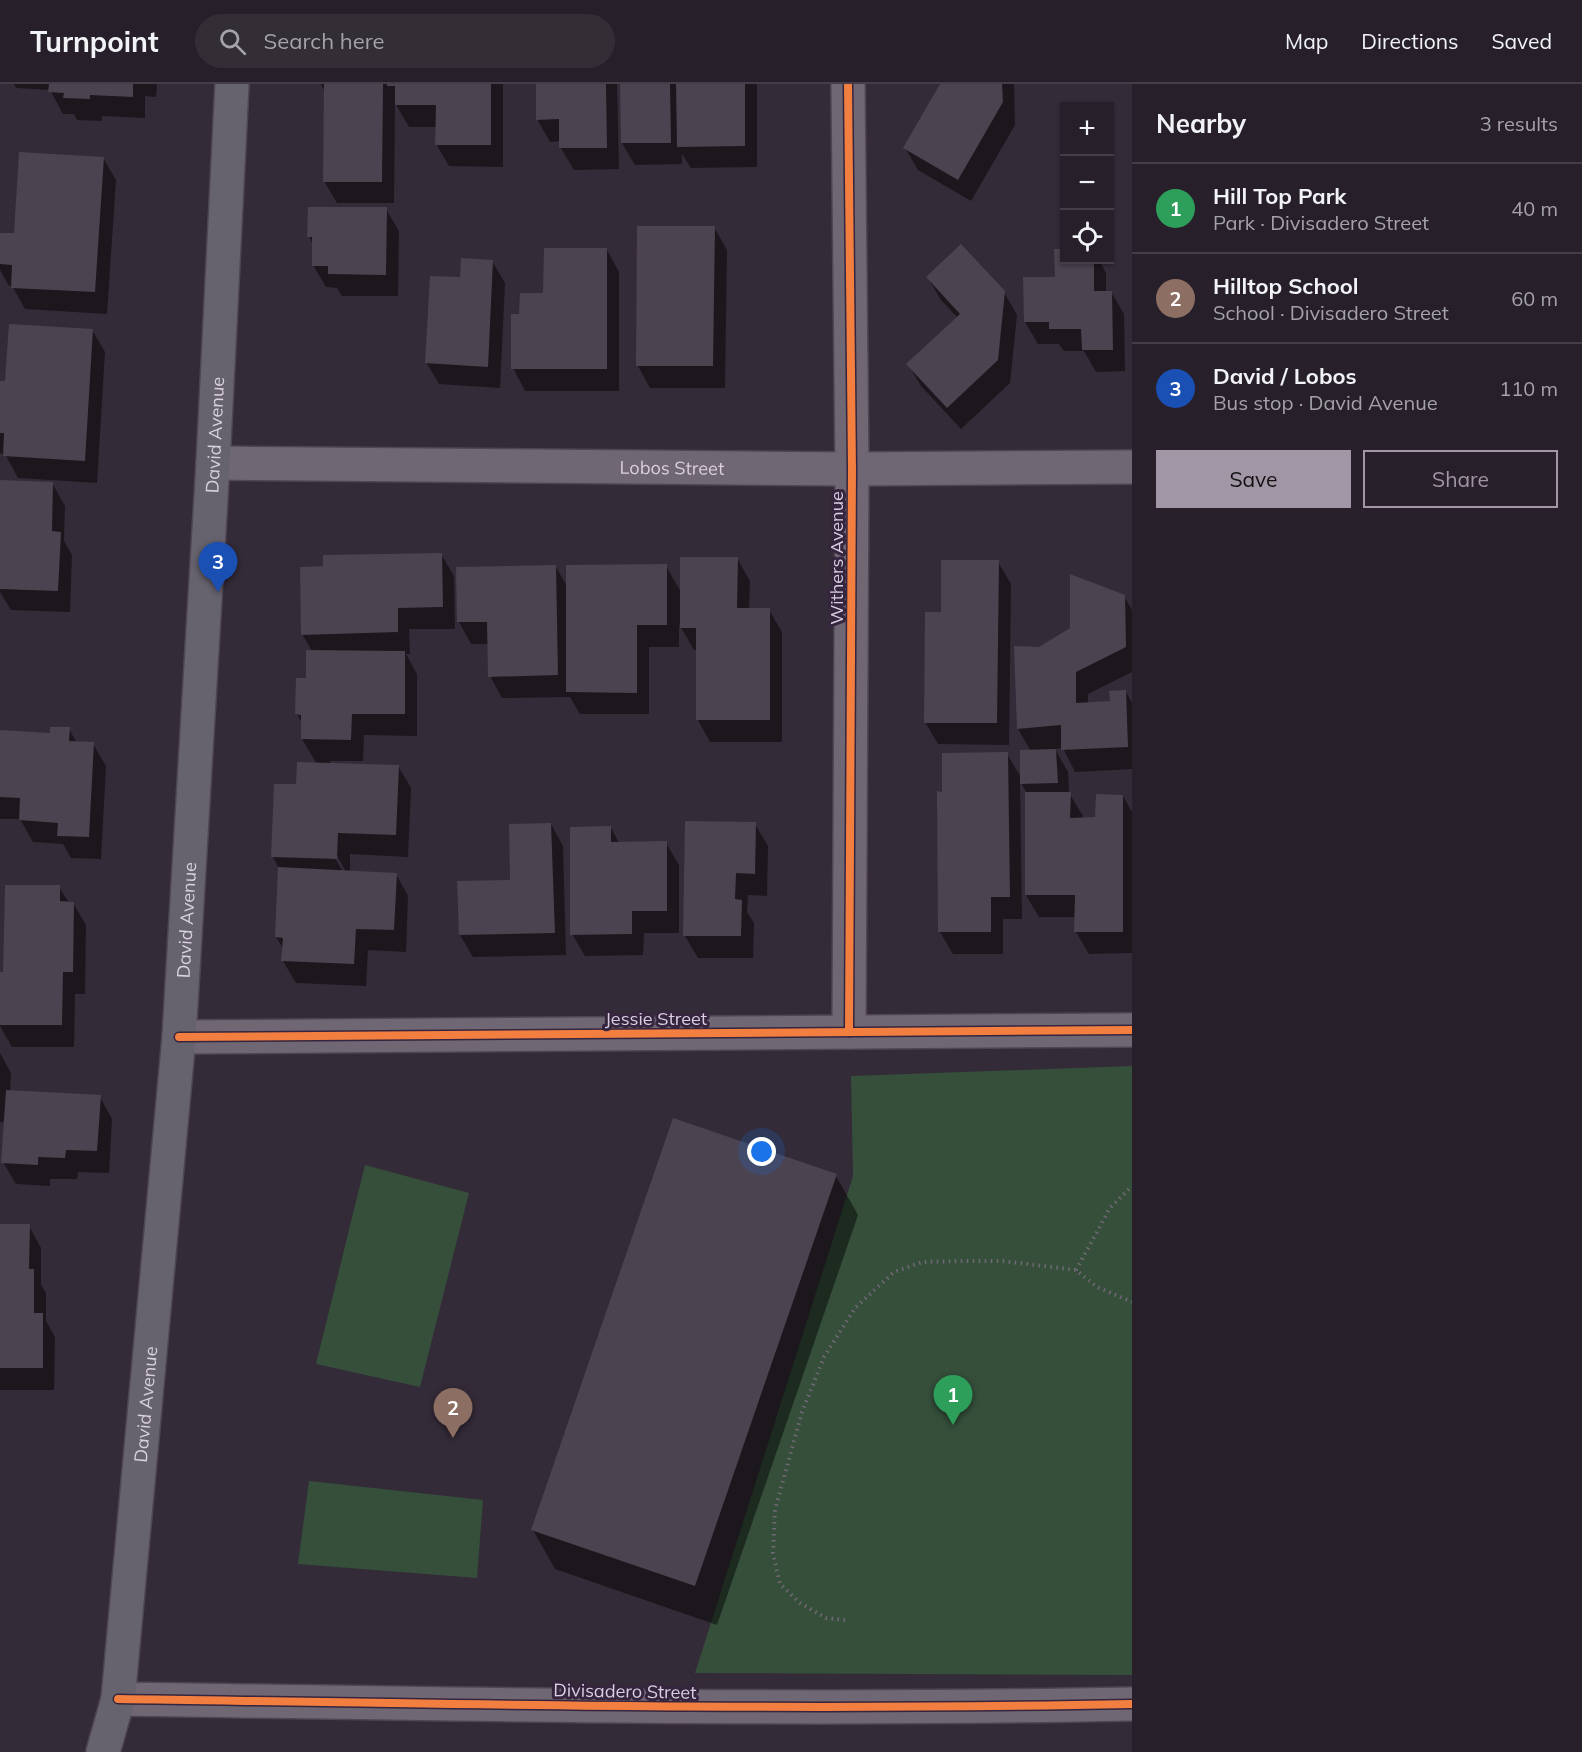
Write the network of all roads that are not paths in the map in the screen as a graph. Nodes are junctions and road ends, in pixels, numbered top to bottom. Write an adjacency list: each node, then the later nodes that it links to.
1 (232, 84): 3 (main road, David Avenue)
2 (848, 84): 5 (street, Withers Avenue)
3 (213, 463): 5 (street, Lobos Street); 8 (main road, David Avenue)
4 (1132, 467): 5 (street, Lobos Street)
5 (852, 469): 7 (street, Withers Avenue)
6 (1132, 1029): 7 (street, Jessie Street)
7 (849, 1032): 8 (street, Jessie Street)
8 (180, 1037): 9 (main road, David Avenue)
9 (118, 1699): 10 (street, Divisadero Street); 11 (main road, David Avenue)
10 (1132, 1704)
11 (103, 1752)

